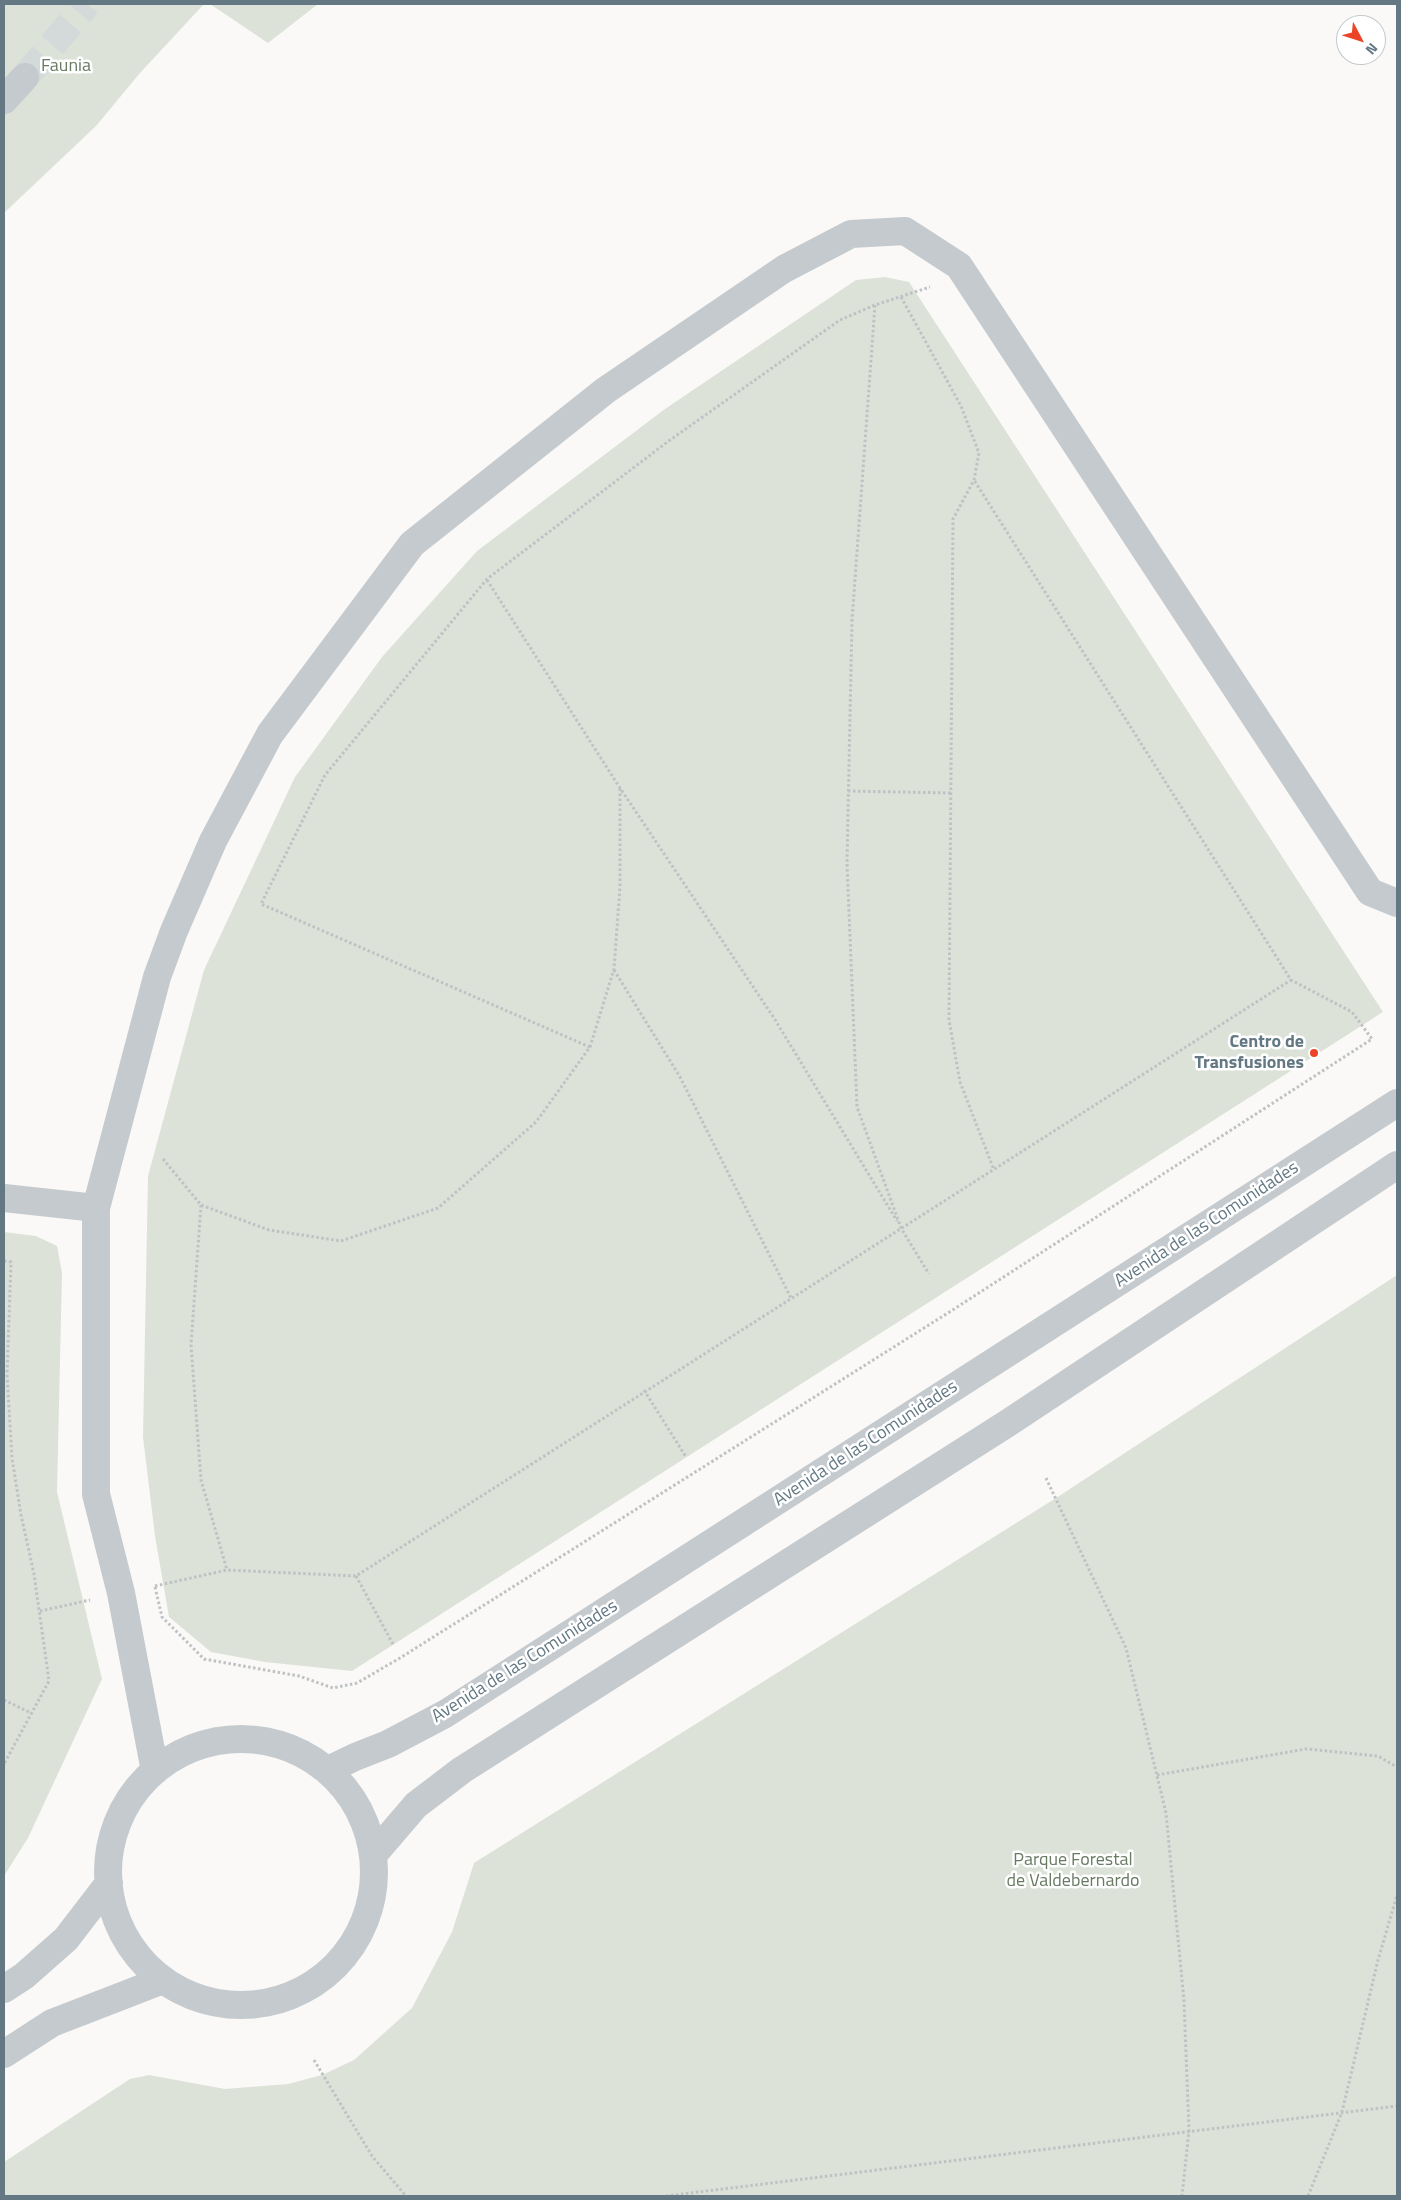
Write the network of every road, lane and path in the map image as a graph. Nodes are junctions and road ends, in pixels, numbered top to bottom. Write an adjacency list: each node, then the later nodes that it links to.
1 (25, 77): 2 (street)
2 (4, 100)
3 (930, 287): 4 (path)
4 (901, 297): 5 (path); 6 (path)
5 (875, 305): 7 (path); 9 (path)
6 (974, 480): 10 (path); 13 (path)
7 (487, 579): 8 (path); 14 (path)
8 (620, 788): 12 (path); 22 (path)
9 (848, 791): 10 (path); 22 (path)
10 (951, 793): 18 (path)
11 (1397, 903): 21 (street)
12 (614, 969): 14 (path); 25 (path)
13 (1291, 980): 18 (path); 30 (path)
14 (590, 1047): 20 (path)
15 (1397, 1103): 36 (street, Avenida de las Comunidades)
16 (163, 1159): 20 (path)
17 (1397, 1164): 39 (street)
18 (994, 1170): 22 (path)
19 (4, 1198): 21 (street)
20 (201, 1205): 29 (path)
21 (96, 1208): 37 (street)
22 (901, 1228): 24 (path); 25 (path)
23 (4, 1261): 33 (path)
24 (929, 1274)
25 (791, 1298): 26 (path)
26 (644, 1390): 27 (path); 29 (path)
27 (686, 1457)
28 (1046, 1478): 38 (path)
29 (356, 1576): 31 (path)
30 (155, 1586)
31 (394, 1646)
32 (4, 1700): 33 (path)
33 (32, 1713): 34 (path)
34 (4, 1764)
35 (1397, 1767): 38 (path)
36 (328, 1770): 37 (street); 39 (street)
37 (155, 1772): 40 (street)
38 (1157, 1775): 48 (path)
39 (374, 1854): 42 (street)
40 (109, 1883): 42 (street); 43 (street)
41 (1397, 1895): 47 (path)
42 (162, 1980): 44 (street)
43 (4, 1989)
44 (4, 2054)
45 (314, 2060): 49 (path)
46 (1397, 2106): 47 (path)
47 (1342, 2112): 48 (path); 52 (path)
48 (1189, 2131): 50 (path); 51 (path)
49 (406, 2196)
50 (666, 2196)
51 (1182, 2196)
52 (1308, 2196)

